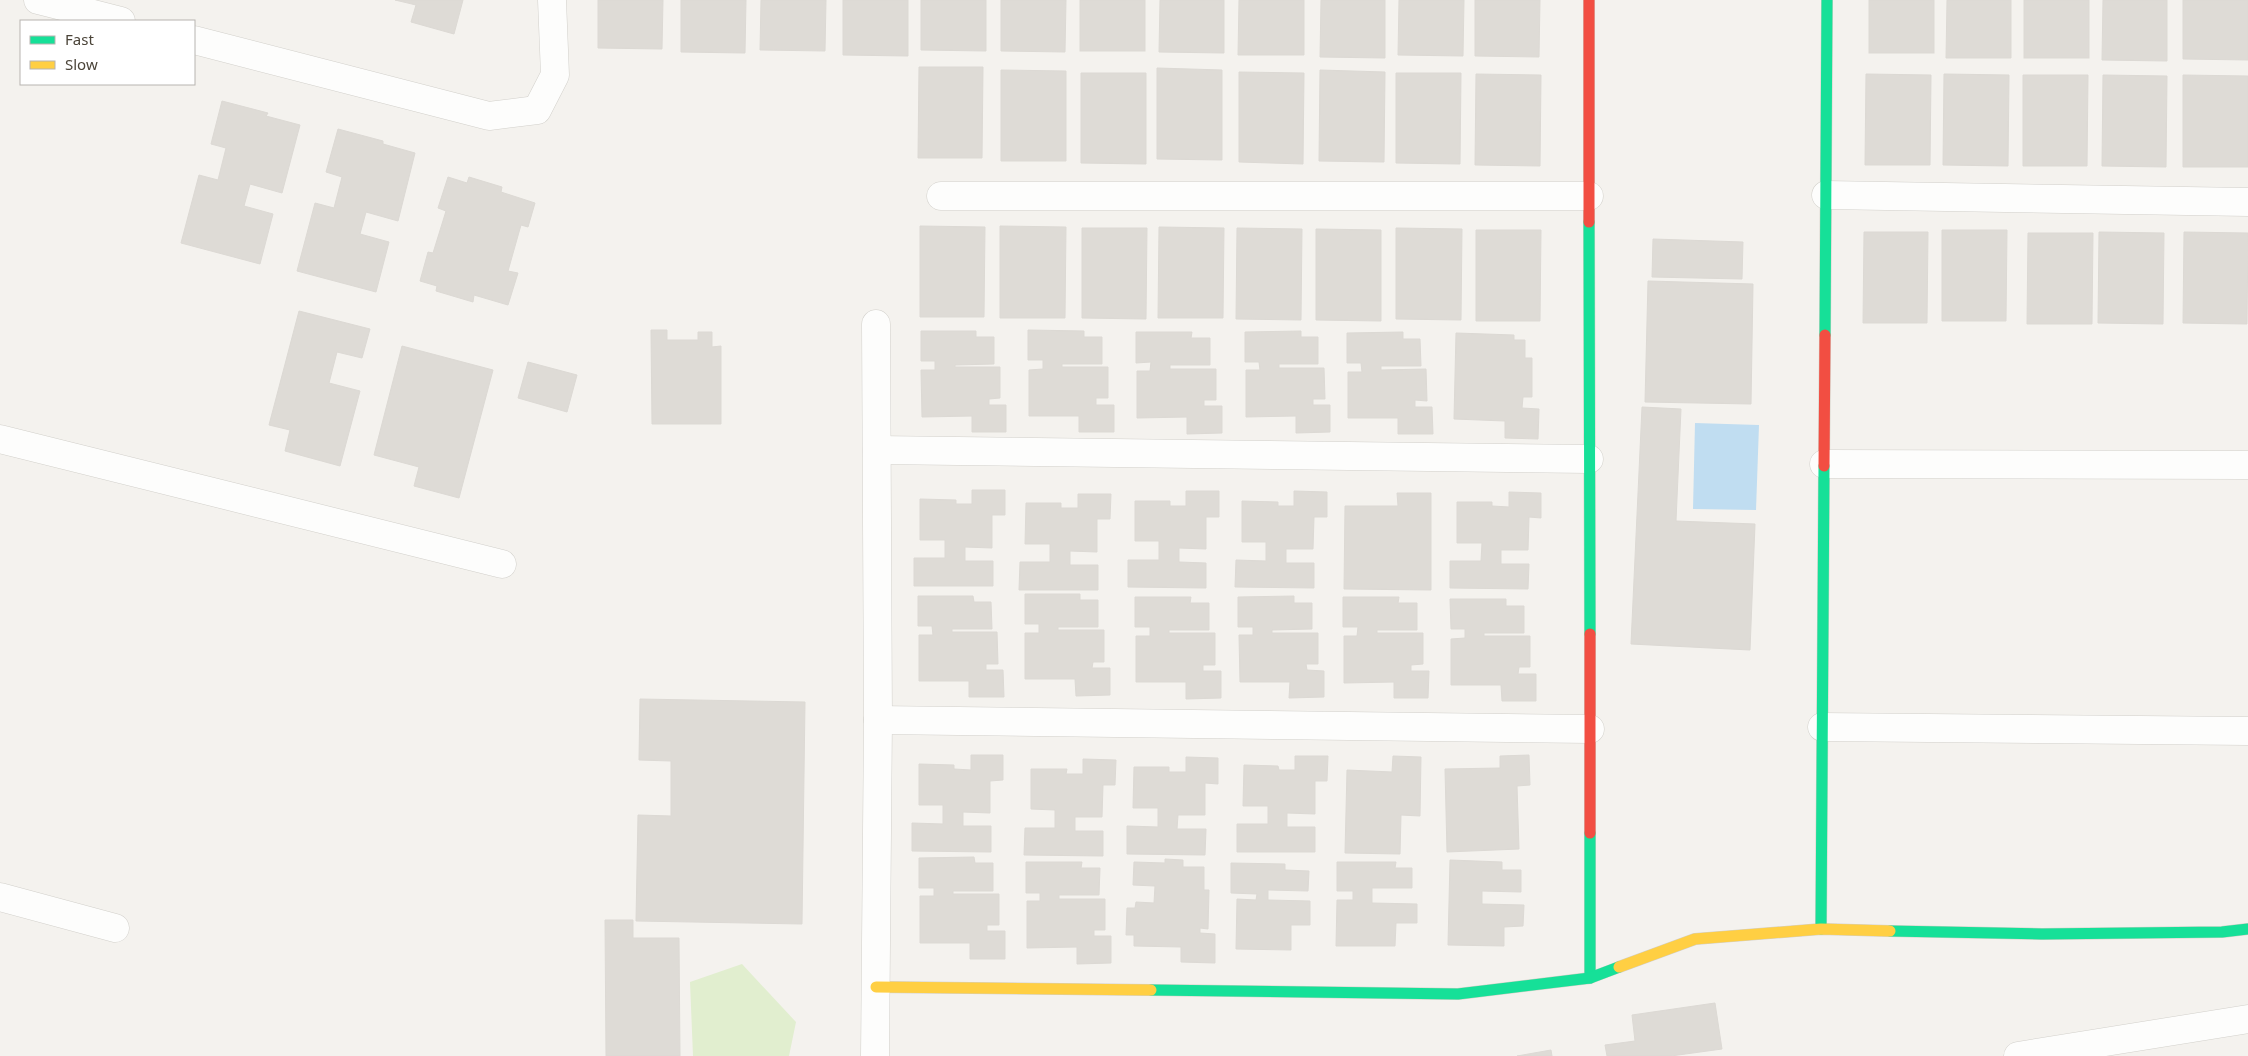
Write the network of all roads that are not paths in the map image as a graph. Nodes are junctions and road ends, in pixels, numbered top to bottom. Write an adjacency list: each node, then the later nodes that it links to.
1 (38, 0): 5 (street)
2 (552, 0): 6 (street)
3 (1589, 0): 9 (street)
4 (1828, 0): 7 (street)
5 (117, 20)
6 (195, 40)
7 (1826, 195): 10 (street); 15 (street)
8 (941, 196): 9 (street)
9 (1589, 196): 14 (street)
10 (2248, 202)
11 (876, 324): 13 (street)
12 (0, 439): 17 (street)
13 (876, 450): 14 (street); 18 (street)
14 (1590, 459): 20 (street)
15 (1824, 464): 16 (street); 19 (street)
16 (2248, 465)
17 (502, 564)
18 (878, 720): 20 (street); 27 (street)
19 (1822, 726): 21 (street); 24 (street)
20 (1590, 729): 26 (street)
21 (2248, 731)
22 (0, 897): 23 (street)
23 (115, 928)
24 (1821, 929): 25 (street); 26 (street)
25 (2248, 929)
26 (1590, 978): 27 (street)
27 (876, 987): 29 (street)
28 (2248, 1019): 30 (street)
29 (875, 1056)
30 (2018, 1056)

